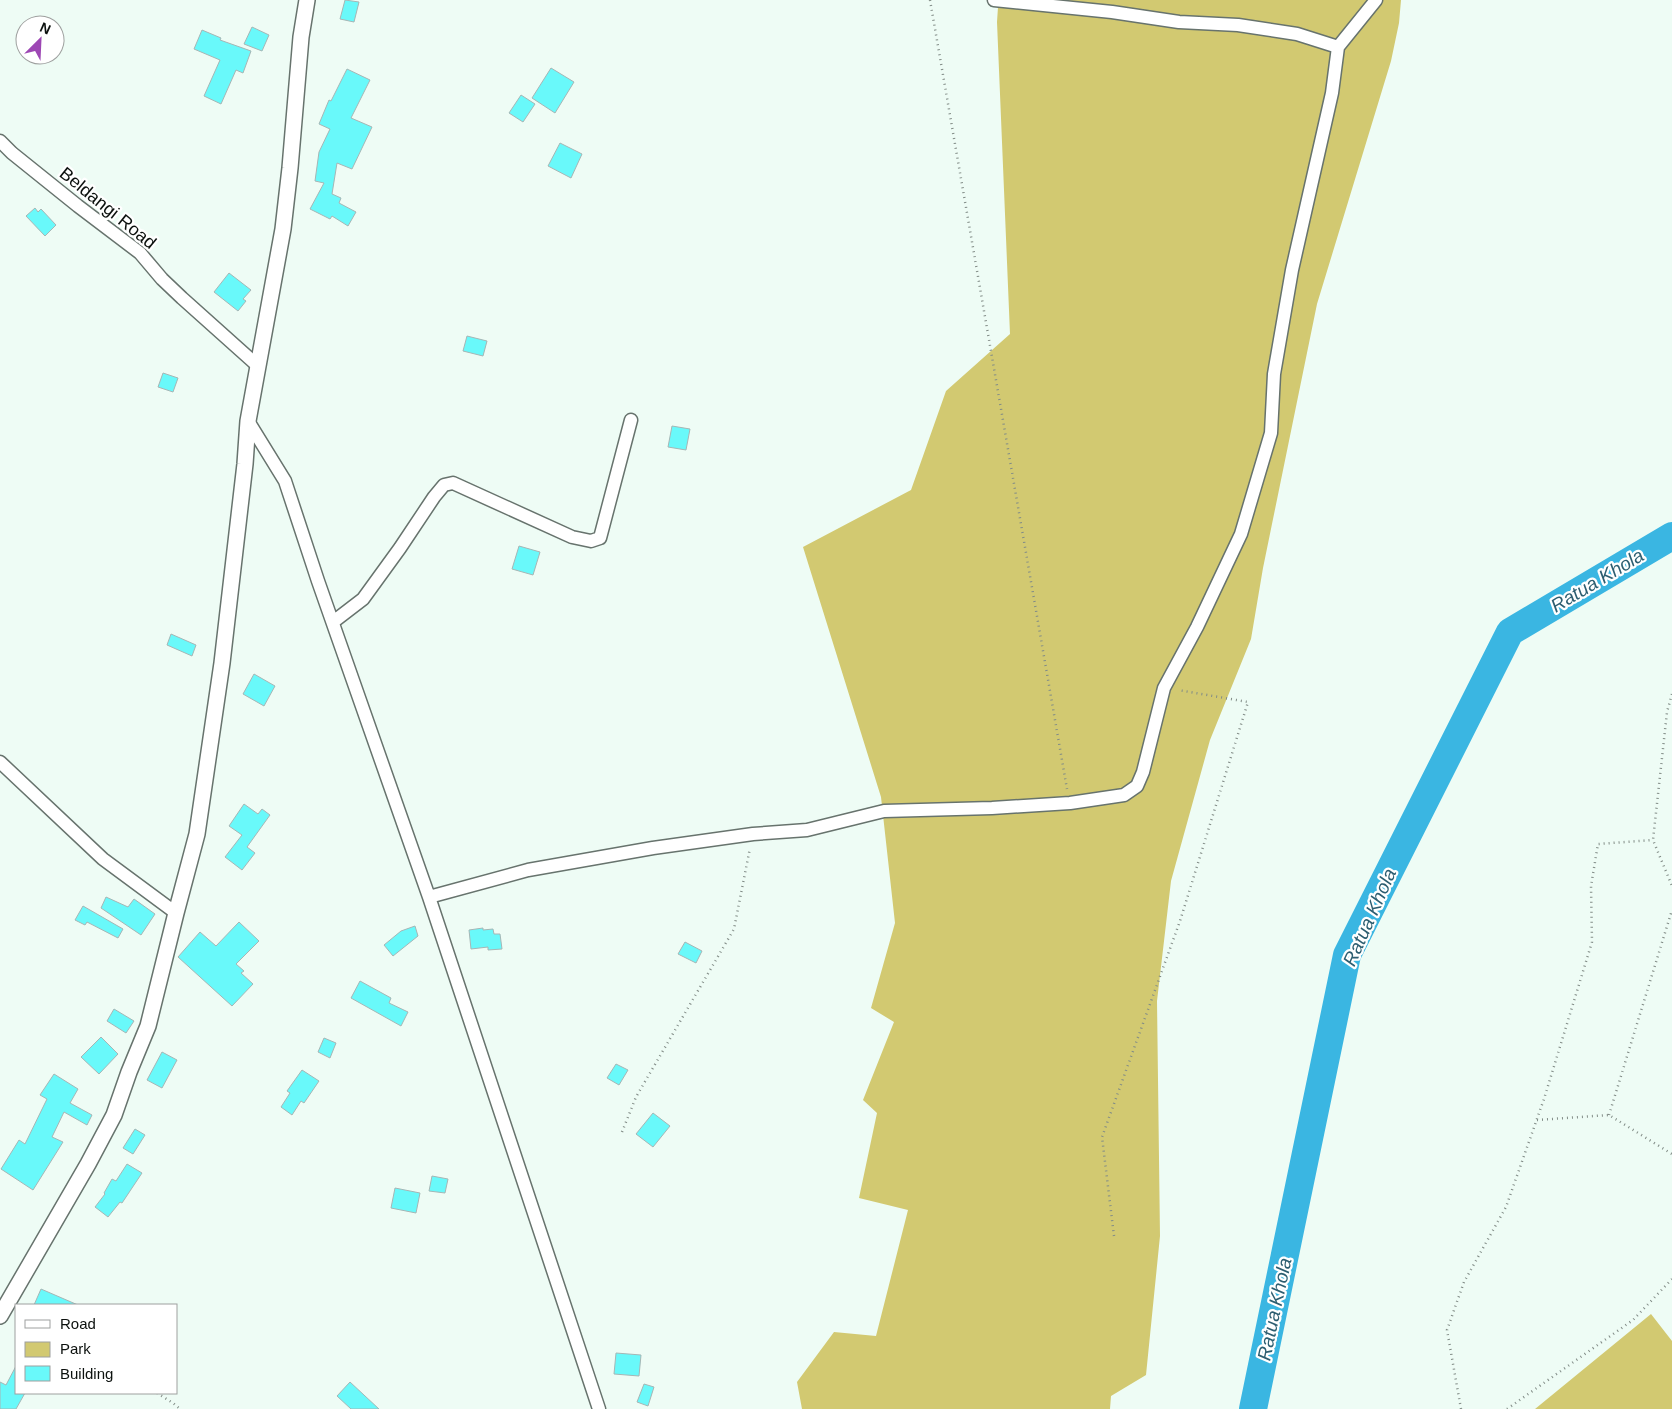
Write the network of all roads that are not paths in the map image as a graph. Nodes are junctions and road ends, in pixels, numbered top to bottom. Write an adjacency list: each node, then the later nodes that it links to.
1 (307, 0): 6 (street)
2 (994, 0): 4 (street)
3 (1376, 0): 4 (street)
4 (1338, 47): 11 (street)
5 (0, 141): 6 (street, Beldangi Road)
6 (258, 366): 8 (street)
7 (631, 420): 9 (street)
8 (248, 421): 9 (street); 12 (street)
9 (333, 622): 11 (street)
10 (0, 762): 12 (street)
11 (429, 897): 14 (street)
12 (176, 913): 13 (street)
13 (0, 1316)
14 (599, 1409)

